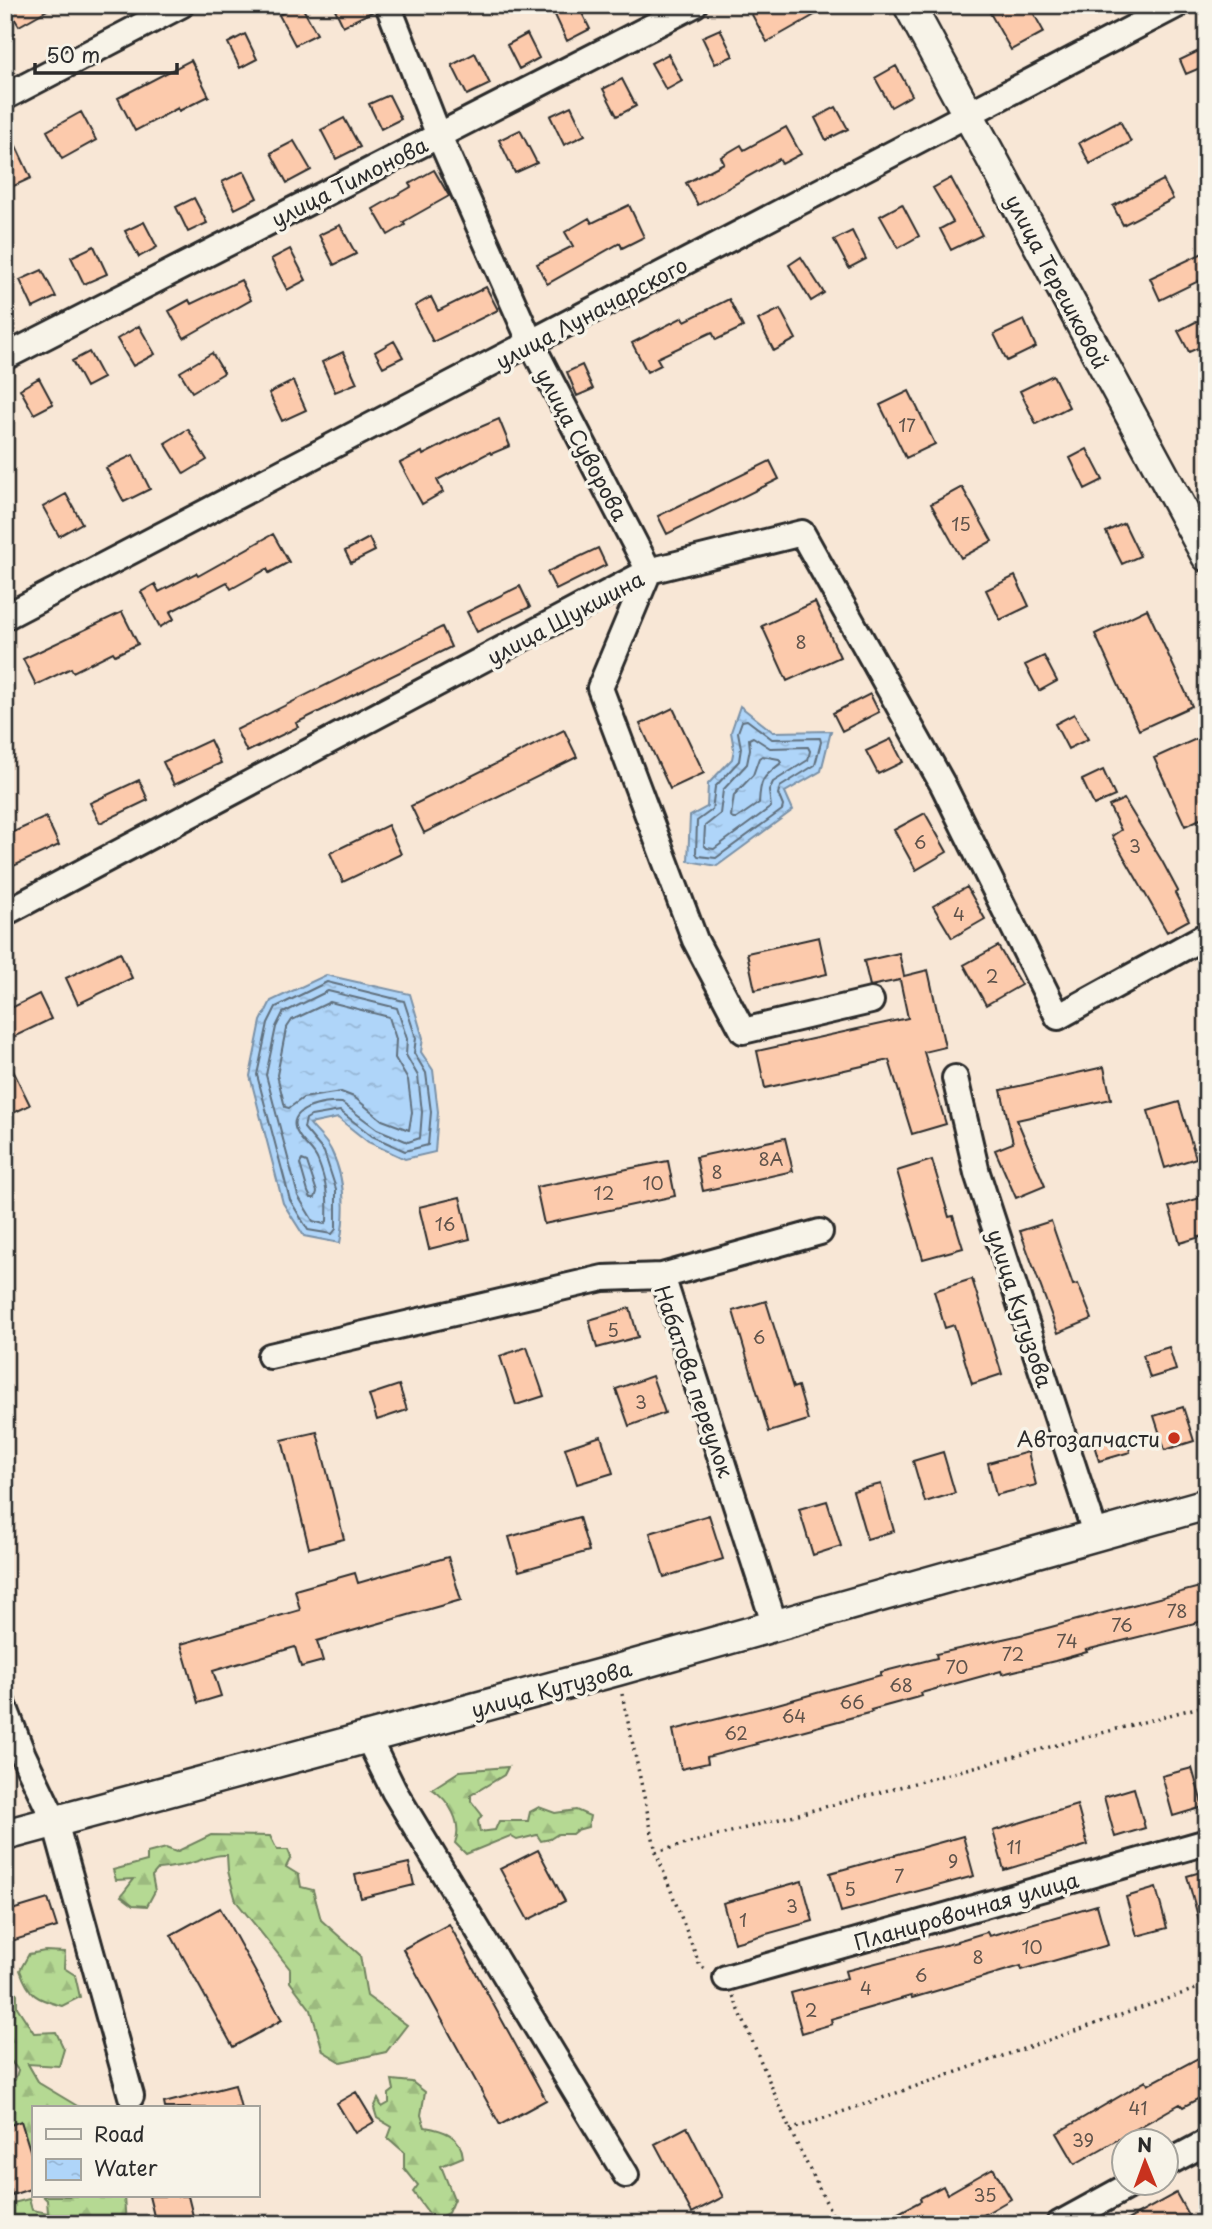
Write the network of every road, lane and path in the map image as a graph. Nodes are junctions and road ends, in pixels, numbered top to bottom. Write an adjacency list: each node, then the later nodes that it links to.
1 (181, 5): 6 (street)
2 (388, 5): 8 (street, улица Суворова)
3 (694, 5): 8 (street, улица Тимонова)
4 (909, 5): 7 (main road, улица Терешковой)
5 (1177, 5): 7 (street, улица Луначарского)
6 (5, 97)
7 (968, 115): 9 (street, улица Луначарского); 11 (main road, улица Терешковой)
8 (439, 136): 9 (street, улица Суворова); 10 (street, улица Тимонова)
9 (531, 344): 12 (street, улица Суворова); 13 (street, улица Луначарского)
10 (5, 357)
11 (1207, 556)
12 (649, 571): 14 (street, улица Шукшина); 15 (street, улица Шукшина); 16 (street)
13 (5, 617)
14 (5, 913)
15 (1207, 934)
16 (871, 1001)
17 (955, 1078): 24 (street, улица Кутузова)
18 (820, 1232): 19 (street)
19 (662, 1276): 20 (street, Набатова переулок); 25 (street, Набатова переулок)
20 (270, 1356)
21 (1207, 1481): 23 (main road, улица Кутузова)
22 (1207, 1504): 23 (main road, улица Кутузова)
23 (1128, 1526): 24 (main road, улица Кутузова)
24 (1096, 1536): 25 (main road, улица Кутузова)
25 (775, 1626): 26 (main road, улица Кутузова)
26 (617, 1670): 29 (main road, улица Кутузова); 33 (path)
27 (1207, 1705): 33 (path)
28 (5, 1708): 30 (street)
29 (368, 1738): 30 (main road, улица Кутузова); 40 (street)
30 (55, 1822): 31 (main road, улица Кутузова); 36 (street)
31 (5, 1835)
32 (1207, 1842): 34 (street, Планировочная улица)
33 (656, 1852): 34 (path)
34 (726, 1978): 37 (path)
35 (1207, 1985): 37 (path)
36 (131, 2096)
37 (790, 2130): 42 (path)
38 (1207, 2142): 39 (street)
39 (1180, 2157)
40 (626, 2175)
41 (1110, 2195): 43 (street)
42 (836, 2224)
43 (1059, 2224)

